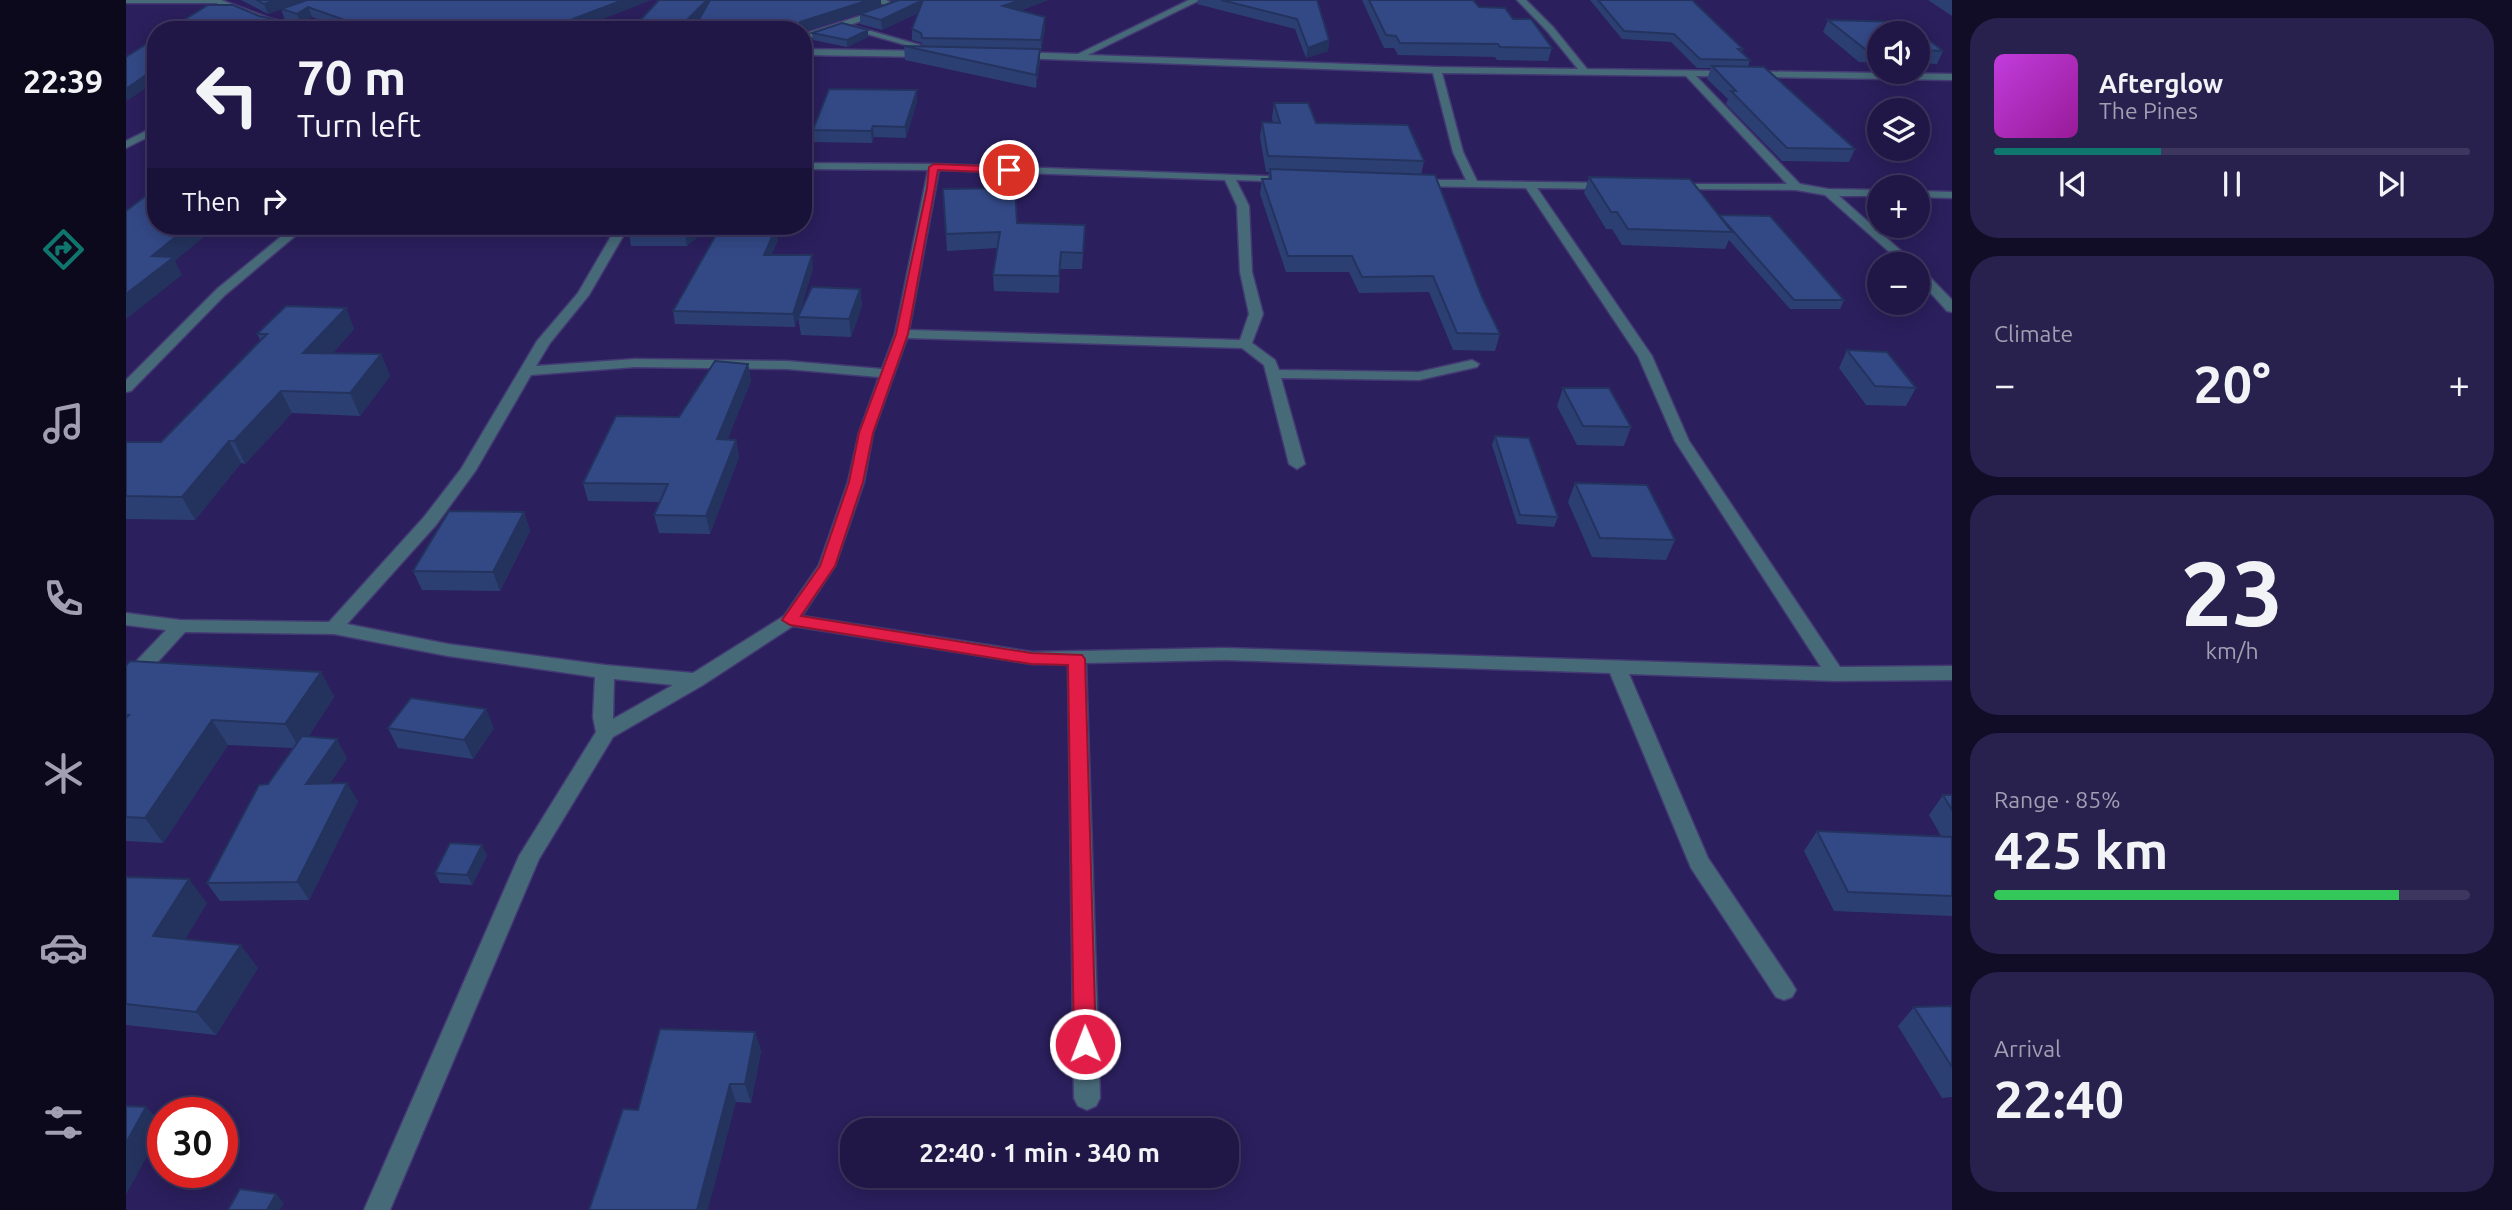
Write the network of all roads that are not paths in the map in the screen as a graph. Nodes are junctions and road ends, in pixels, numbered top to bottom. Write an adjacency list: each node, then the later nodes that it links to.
1 (163, 0): 2 (street); 6 (street)
2 (215, 0): 10 (street)
3 (879, 0): 8 (street)
4 (1196, 0): 16 (street)
5 (1521, 0): 18 (street)
6 (127, 1)
7 (906, 3): 8 (street)
8 (896, 7): 12 (street)
9 (286, 12): 10 (street)
10 (266, 20): 11 (street)
11 (270, 21)
12 (842, 24): 13 (street); 14 (street)
13 (812, 34)
14 (812, 52)
15 (1008, 55): 16 (street)
16 (1076, 57): 17 (street)
17 (1437, 70): 18 (street); 29 (street)
18 (1584, 71): 19 (street)
19 (1688, 73): 20 (street); 33 (street)
20 (1952, 77)
21 (147, 134): 22 (street)
22 (128, 143): 23 (street)
23 (147, 143)
24 (812, 166): 25 (street)
25 (934, 167): 26 (street); 43 (street)
26 (1229, 178): 27 (street); 44 (street)
27 (1297, 180)
28 (1406, 183): 29 (street)
29 (1474, 185): 30 (street)
30 (1530, 186): 31 (street); 59 (street)
31 (1623, 187)
32 (1663, 187): 33 (street)
33 (1796, 187): 34 (street)
34 (1828, 191): 35 (street); 40 (street)
35 (1867, 192)
36 (1930, 194): 37 (street)
37 (1952, 195)
38 (289, 235): 49 (street)
39 (618, 235): 46 (street)
40 (1897, 252)
41 (1930, 285): 42 (street)
42 (1952, 308)
43 (902, 334): 44 (street); 47 (street)
44 (1245, 344): 48 (street)
45 (1472, 364): 48 (street)
46 (527, 371): 47 (street); 54 (street)
47 (887, 374): 52 (street)
48 (1272, 374): 50 (street)
49 (126, 388)
50 (1297, 464)
51 (126, 619): 53 (street)
52 (790, 620): 55 (street); 60 (street)
53 (180, 626): 54 (street); 61 (street)
54 (334, 628): 57 (street)
55 (1076, 659): 56 (street); 64 (street)
56 (1616, 667): 59 (street); 63 (street)
57 (605, 672): 60 (street); 62 (street)
58 (1952, 673): 59 (street)
59 (1835, 674)
60 (696, 680): 62 (street)
61 (126, 684)
62 (606, 732): 65 (street)
63 (1784, 989)
64 (1087, 1098)
65 (377, 1210)

